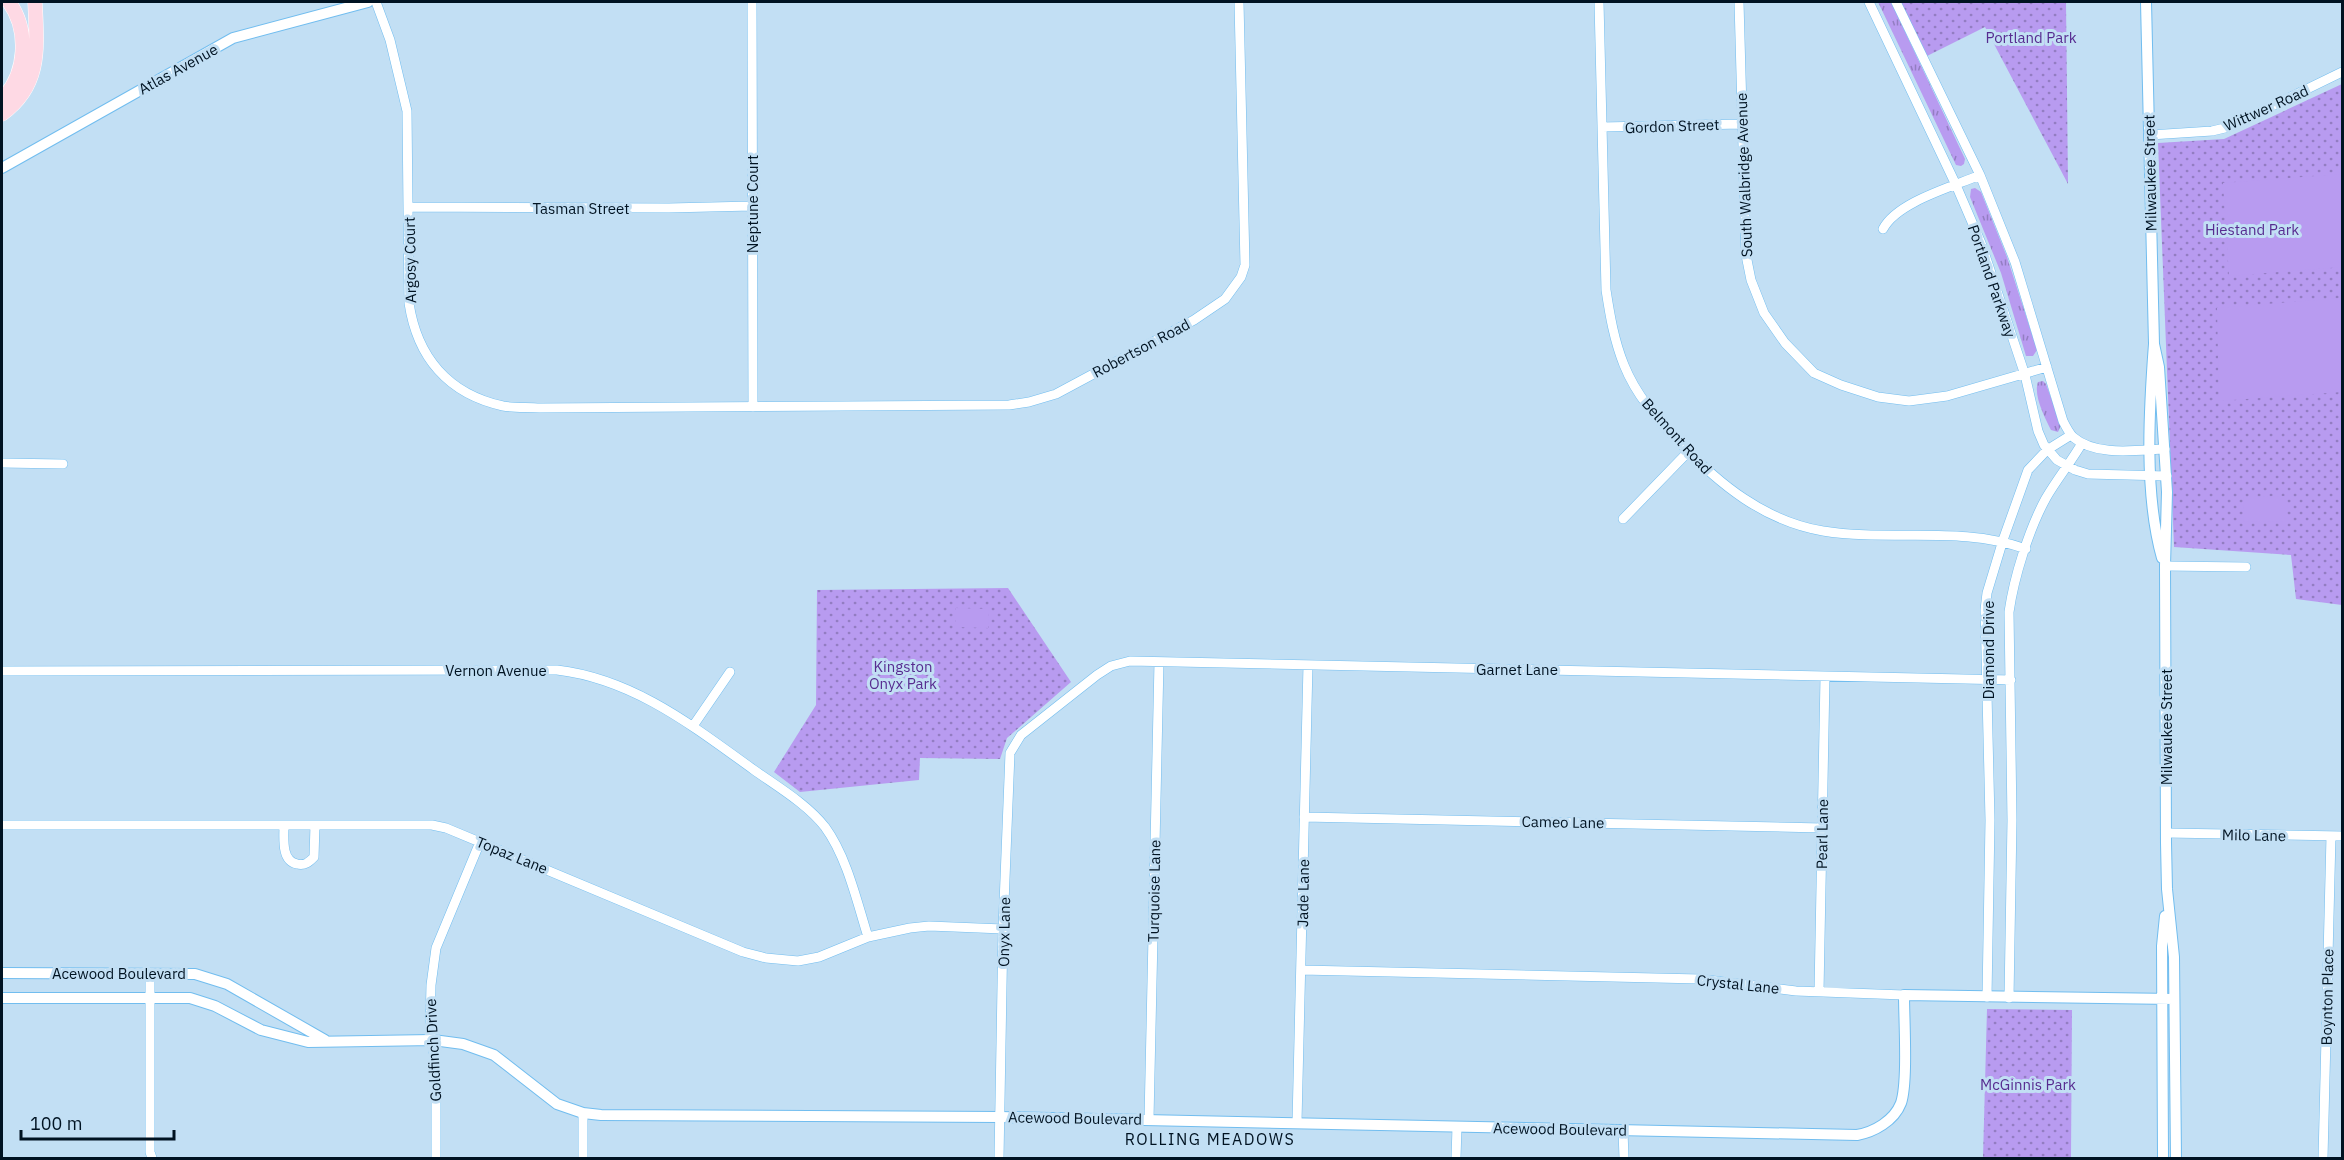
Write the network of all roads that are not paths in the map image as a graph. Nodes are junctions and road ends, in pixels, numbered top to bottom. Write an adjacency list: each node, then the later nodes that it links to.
1 (9, 2): 13 (main road)
2 (35, 2): 14 (main road)
3 (368, 2): 18 (street, Atlas Avenue)
4 (376, 2): 22 (street, Argosy Court)
5 (752, 2): 21 (street, Neptune Court)
6 (1239, 2): 27 (street, Robertson Road)
7 (1599, 2): 16 (street, Belmont Road)
8 (1739, 2): 15 (street, South Walbridge Avenue)
9 (1869, 2): 20 (street, Portland Parkway)
10 (1896, 2): 19 (street, Portland Parkway)
11 (2146, 2): 17 (street, Milwaukee Street)
12 (2343, 72): 17 (street, Wittwer Road)
13 (2, 99)
14 (2, 114)
15 (1741, 124): 16 (street, Gordon Street); 26 (street, South Walbridge Avenue)
16 (1602, 128): 33 (street, Belmont Road)
17 (2150, 135): 24 (street, Milwaukee Street)
18 (2, 168)
19 (1980, 175): 20 (street); 25 (street, Portland Parkway)
20 (1956, 185): 23 (street); 26 (street, Portland Parkway)
21 (752, 206): 22 (street, Tasman Street); 27 (street, Neptune Court)
22 (409, 207): 27 (street, Argosy Court)
23 (1883, 229)
24 (2154, 344): 30 (street, Milwaukee Street); 32 (street, Milwaukee Street)
25 (2047, 367): 26 (street, South Walbridge Avenue); 28 (street, Portland Parkway)
26 (2025, 375): 31 (street, Portland Parkway)
27 (753, 407)
28 (2071, 435): 29 (street); 31 (street, Diamond Drive)
29 (2082, 443): 32 (street); 36 (street, Diamond Drive)
30 (2165, 449): 32 (street); 38 (street, Milwaukee Street)
31 (2048, 450): 36 (street, Portland Parkway); 40 (street, Diamond Drive)
32 (2150, 450): 37 (street, Milwaukee Street)
33 (1688, 452): 39 (street); 40 (street, Belmont Road)
34 (2, 463): 35 (street)
35 (63, 464)
36 (2068, 466): 37 (street, Portland Parkway); 41 (street, Diamond Drive)
37 (2151, 476): 38 (street, Portland Parkway); 42 (street, Milwaukee Street)
38 (2167, 476): 42 (street, Milwaukee Street)
39 (1623, 519)
40 (2003, 540): 41 (street, Belmont Road); 49 (street, Diamond Drive)
41 (2026, 549): 50 (street, Diamond Drive)
42 (2164, 566): 43 (street); 60 (street, Milwaukee Street)
43 (2246, 567)
44 (1159, 662): 45 (street, Garnet Lane); 51 (street, Garnet Lane); 82 (street, Turquoise Lane)
45 (1308, 665): 48 (street, Garnet Lane); 53 (street, Jade Lane)
46 (2, 671): 52 (street, Vernon Avenue)
47 (730, 672): 52 (street)
48 (1825, 677): 49 (street, Garnet Lane); 59 (street, Pearl Lane)
49 (1988, 680): 50 (street, Garnet Lane); 54 (street, Diamond Drive)
50 (2011, 680): 55 (street, Diamond Drive)
51 (1041, 719): 65 (street, Onyx Lane)
52 (693, 726): 66 (street, Vernon Avenue)
53 (1304, 817): 59 (street, Cameo Lane); 67 (street, Jade Lane)
54 (1990, 820): 55 (street); 74 (street, Diamond Drive)
55 (2012, 820): 75 (street, Diamond Drive)
56 (2, 825): 57 (street, Topaz Lane)
57 (284, 825): 58 (street, Topaz Lane); 58 (street)
58 (315, 825): 63 (street, Topaz Lane)
59 (1822, 828): 70 (street, Pearl Lane)
60 (2166, 833): 61 (street, Milo Lane); 64 (street, Milwaukee Street)
61 (2331, 836): 62 (street, Milo Lane); 94 (street, Boynton Place)
62 (2343, 836)
63 (480, 842): 66 (street, Topaz Lane); 78 (street, Goldfinch Drive)
64 (2167, 889): 76 (street, Milwaukee Street); 77 (street, Milwaukee Street)
65 (1003, 929): 66 (street, Topaz Lane); 81 (street, Onyx Lane)
66 (868, 938)
67 (1301, 970): 70 (street, Crystal Lane); 83 (street, Jade Lane)
68 (2, 973): 69 (street, Acewood Boulevard)
69 (150, 973): 72 (street); 79 (street, Acewood Boulevard)
70 (1819, 992): 71 (street, Crystal Lane)
71 (1904, 995): 74 (street, Crystal Lane); 85 (street, Acewood Boulevard)
72 (150, 997): 73 (street, Acewood Boulevard); 79 (street, Acewood Boulevard); 86 (street)
73 (2, 998)
74 (1987, 998): 75 (street, Crystal Lane)
75 (2009, 998): 76 (street, Crystal Lane)
76 (2162, 999): 77 (street, Crystal Lane); 92 (street, Milwaukee Street)
77 (2174, 999): 93 (street, Milwaukee Street)
78 (433, 1040): 79 (street, Acewood Boulevard); 80 (street, Acewood Boulevard); 87 (street, Goldfinch Drive)
79 (328, 1041)
80 (583, 1113): 81 (street, Acewood Boulevard); 88 (street)
81 (1000, 1117): 82 (street, Acewood Boulevard); 89 (street, Onyx Lane)
82 (1149, 1119): 83 (street, Acewood Boulevard)
83 (1297, 1122): 84 (street, Acewood Boulevard)
84 (1457, 1127): 85 (street, Acewood Boulevard); 90 (street)
85 (1623, 1131): 91 (street)
86 (152, 1158)
87 (436, 1158)
88 (583, 1158)
89 (999, 1158)
90 (1456, 1158)
91 (1623, 1158)
92 (2163, 1158)
93 (2176, 1158)
94 (2323, 1158)

